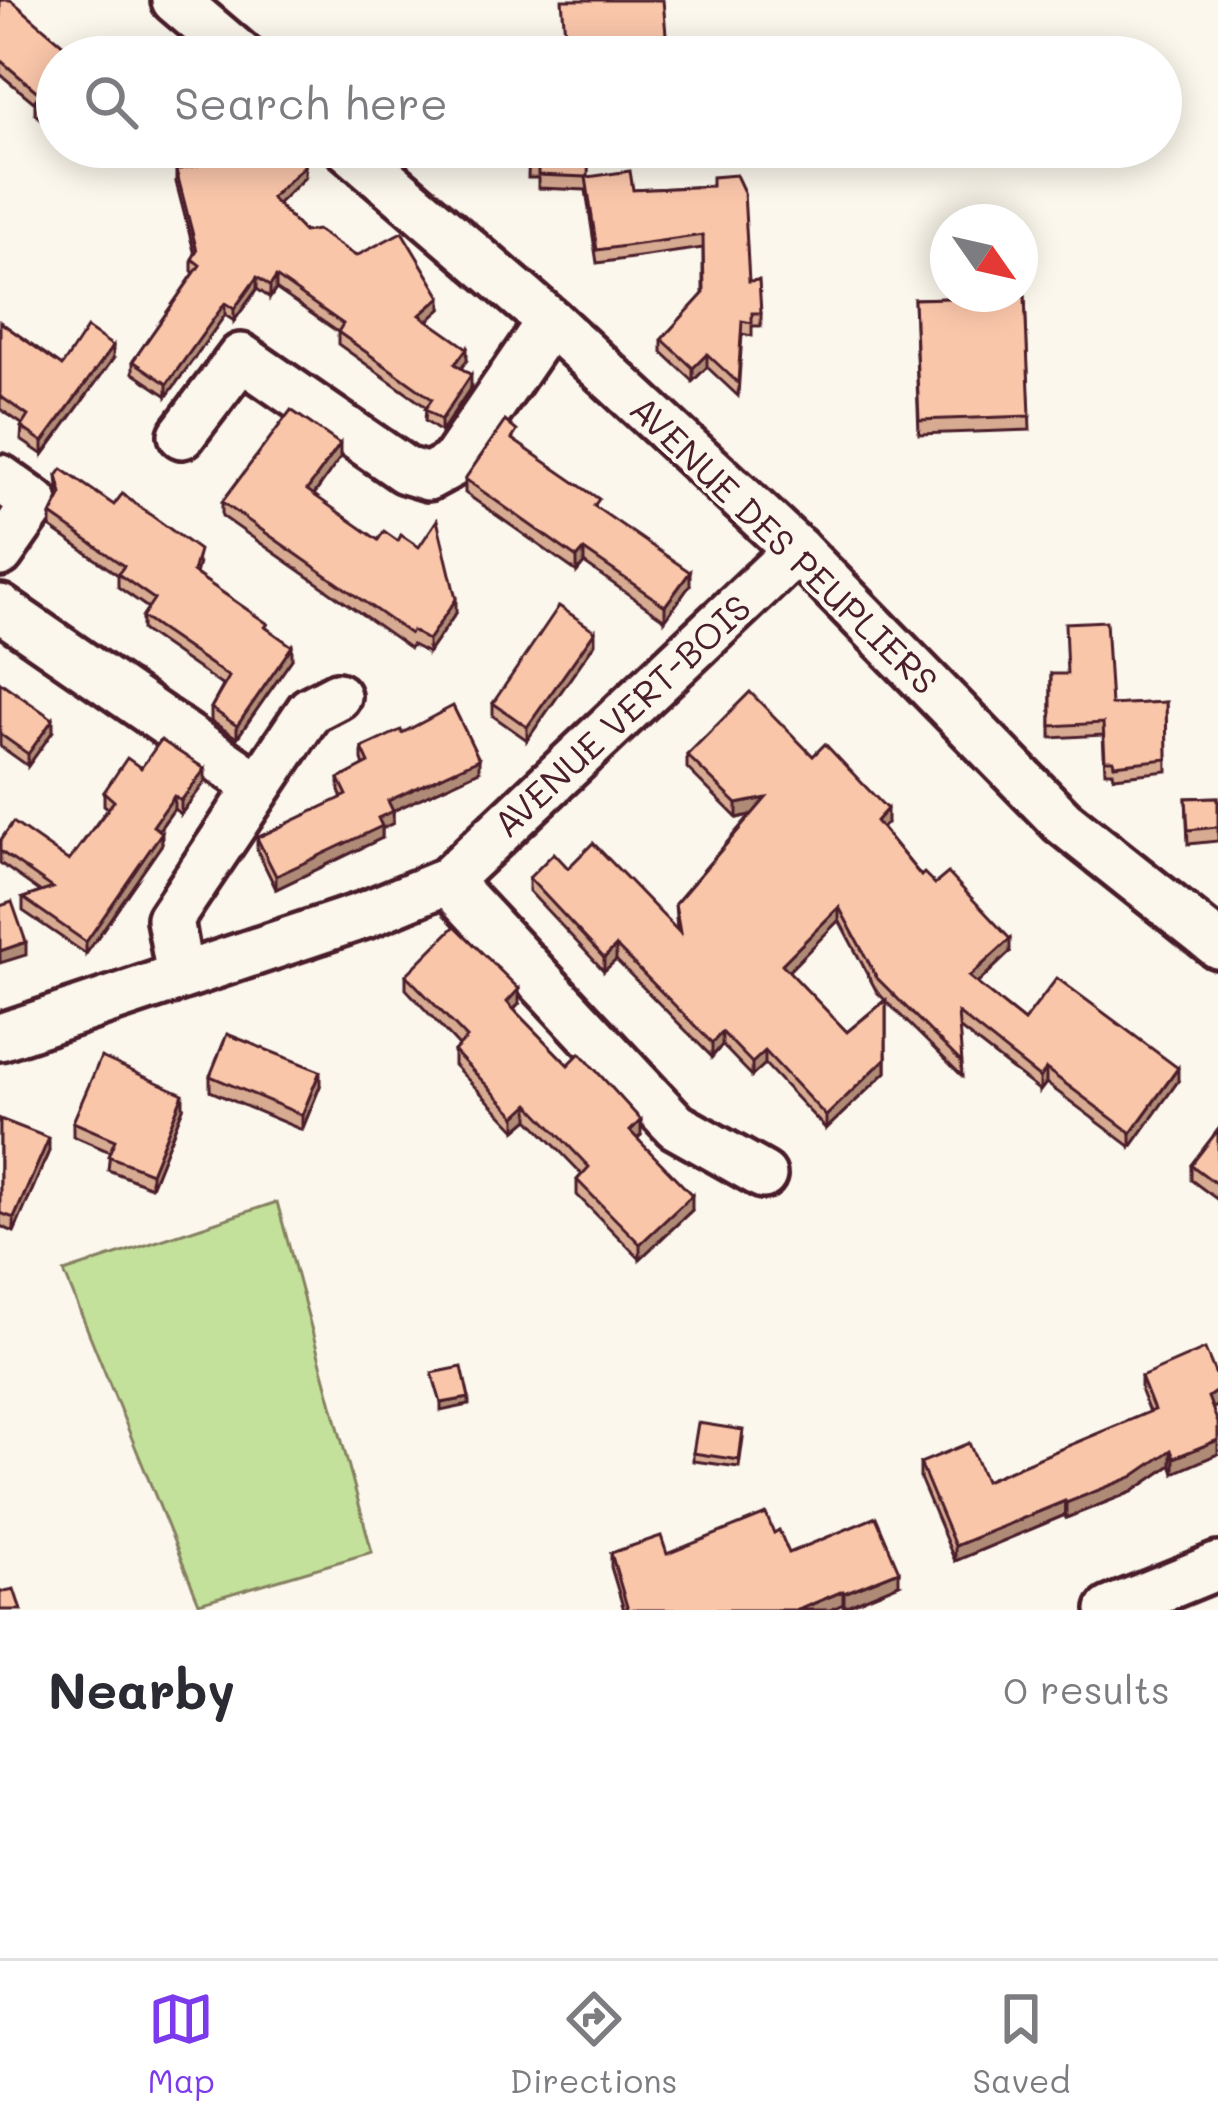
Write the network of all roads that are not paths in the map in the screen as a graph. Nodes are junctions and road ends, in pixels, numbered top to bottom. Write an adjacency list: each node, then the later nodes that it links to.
1 (175, 0): 2 (street)
2 (217, 36)
3 (372, 168): 4 (street, AVENUE DES PEUPLIERS)
4 (550, 321): 5 (street); 8 (street, AVENUE DES PEUPLIERS)
5 (182, 435)
6 (0, 478): 7 (street)
7 (2, 547)
8 (796, 550): 12 (street, AVENUE VERT-BOIS); 13 (street, AVENUE DES PEUPLIERS)
9 (0, 608): 11 (street)
10 (337, 696): 11 (street)
11 (258, 787): 14 (street)
12 (447, 881): 14 (street, AVENUE VERT-BOIS); 16 (street)
13 (1218, 945)
14 (180, 976): 15 (street, AVENUE VERT-BOIS)
15 (0, 1037)
16 (763, 1174)
17 (1218, 1566): 18 (street)
18 (1110, 1610)

